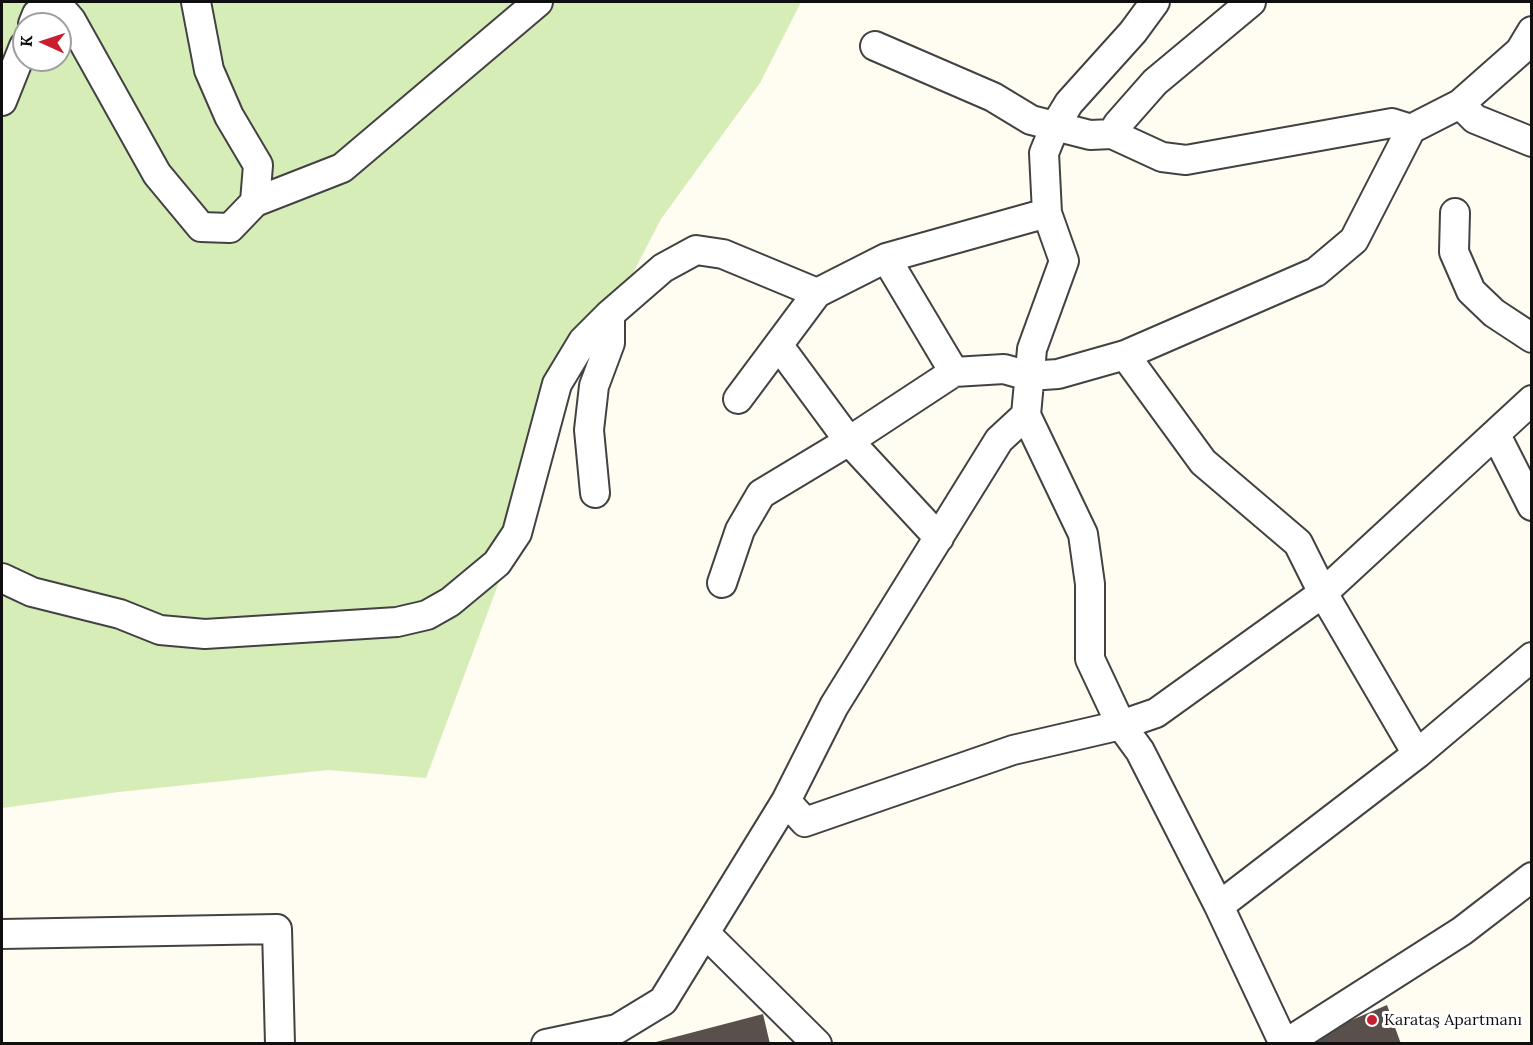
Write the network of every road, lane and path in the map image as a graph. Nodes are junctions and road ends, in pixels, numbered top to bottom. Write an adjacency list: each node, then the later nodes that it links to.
1 (196, 2): 17 (street)
2 (538, 2): 17 (street)
3 (1155, 2): 13 (street)
4 (1251, 2): 15 (street)
5 (40, 12): 6 (street)
6 (64, 12)
7 (72, 22): 17 (street)
8 (1532, 31): 12 (street)
9 (875, 46): 13 (street)
10 (14, 72): 11 (street)
11 (2, 101)
12 (1460, 104): 14 (street); 16 (street)
13 (1055, 126): 15 (street); 18 (street)
14 (1411, 129): 15 (street); 25 (street)
15 (1112, 134)
16 (1532, 142)
17 (255, 202)
18 (1047, 213): 20 (street); 27 (street)
19 (1455, 213): 23 (street)
20 (886, 258): 21 (street); 26 (street)
21 (817, 293): 22 (street); 24 (street)
22 (610, 314): 33 (street); 36 (street)
23 (1532, 338)
24 (779, 346): 28 (street); 32 (street)
25 (1125, 355): 27 (street); 38 (street)
26 (954, 372): 27 (street); 32 (street)
27 (1029, 376): 30 (street)
28 (738, 399)
29 (1532, 400): 31 (street)
30 (1026, 415): 35 (street); 40 (street)
31 (1496, 435): 34 (street); 38 (street)
32 (849, 441): 35 (street); 37 (street)
33 (595, 493)
34 (1532, 506)
35 (939, 538): 42 (street)
36 (2, 578)
37 (722, 584)
38 (1323, 593): 40 (street); 41 (street)
39 (1532, 657): 41 (street)
40 (1121, 725): 42 (street); 44 (street)
41 (1418, 754): 44 (street)
42 (786, 801): 45 (street)
43 (1532, 877): 50 (street)
44 (1219, 906): 50 (street)
45 (705, 933): 48 (street); 49 (street)
46 (2, 934): 47 (street)
47 (280, 1044)
48 (546, 1044)
49 (817, 1044)
50 (1284, 1044)

